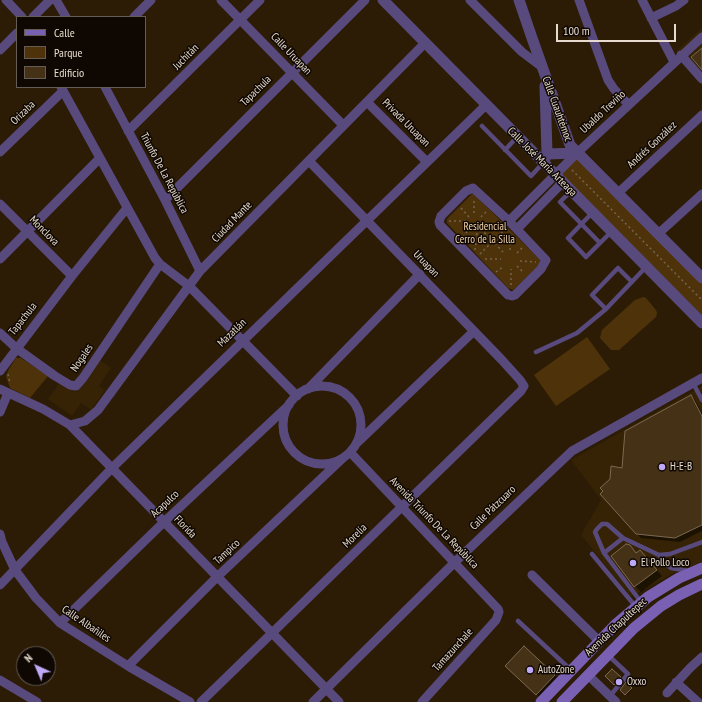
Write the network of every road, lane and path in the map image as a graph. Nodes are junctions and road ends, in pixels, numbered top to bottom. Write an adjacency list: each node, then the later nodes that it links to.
1 (6, 0): 14 (street)
2 (50, 0): 15 (street)
3 (56, 0): 16 (street)
4 (151, 0): 17 (street)
5 (221, 0): 19 (street, Calle Uruapan)
6 (260, 0): 19 (street, Juchitán)
7 (365, 0): 27 (street, Tapachula)
8 (383, 0): 22 (street, Calle José María Arteaga)
9 (470, 0): 26 (street)
10 (519, 0): 26 (street, Calle Cuauhtémoc)
11 (579, 0): 32 (street)
12 (642, 0): 18 (street)
13 (684, 0): 18 (street)
14 (21, 16)
15 (34, 16)
16 (65, 16)
17 (135, 16)
18 (651, 18): 25 (street)
19 (240, 20): 27 (street, Calle Uruapan); 37 (street, Juchitán)
20 (16, 34): 23 (street)
21 (702, 37): 24 (street, Ubaldo Treviño)
22 (425, 43): 31 (street, Ciudad Mante); 33 (street, Calle José María Arteaga)
23 (0, 50)
24 (681, 55): 25 (street, Ubaldo Treviño); 28 (street)
25 (674, 62): 32 (street, Ubaldo Treviño)
26 (544, 71): 41 (street, Calle Cuauhtémoc); 43 (street)
27 (292, 73): 35 (street, Calle Uruapan); 53 (street, Tapachula)
28 (702, 79)
29 (106, 88): 37 (street, Triunfo De La República)
30 (62, 89): 40 (street, Orizaba); 42 (street)
31 (368, 102): 35 (street, Ciudad Mante); 45 (street, Privada Uruapan)
32 (628, 104): 41 (street, Ubaldo Treviño)
33 (486, 105): 38 (street, Calle José María Arteaga); 45 (street, Mazatlán)
34 (702, 115): 51 (street, Andrés González)
35 (343, 125): 44 (street, Ciudad Mante)
36 (482, 126): 39 (lane)
37 (128, 130): 53 (street, Triunfo De La República)
38 (517, 137): 39 (lane); 43 (street, Calle José María Arteaga)
39 (505, 150): 43 (lane)
40 (0, 152)
41 (577, 152): 43 (street); 46 (street, Ubaldo Treviño); 51 (street, Calle Cuauhtémoc)
42 (100, 158): 56 (street); 67 (street)
43 (545, 159): 47 (street, Calle José María Arteaga)
44 (309, 161): 60 (street, Uruapan); 84 (street, Ciudad Mante)
45 (427, 162): 60 (street, Mazatlán)
46 (566, 163): 47 (street, Ubaldo Treviño); 92 (path)
47 (554, 174): 48 (street, Calle José María Arteaga); 65 (street, Ubaldo Treviño)
48 (562, 182): 50 (street, Calle José María Arteaga); 65 (street)
49 (473, 188): 54 (street); 58 (path); 65 (street)
50 (571, 191): 57 (street, Calle José María Arteaga); 64 (lane)
51 (618, 194): 70 (street, Calle Cuauhtémoc)
52 (702, 194): 70 (street)
53 (165, 200): 84 (street, Triunfo De La República)
54 (455, 202): 59 (path); 62 (street)
55 (0, 204): 67 (street, Monclova)
56 (127, 208): 80 (street); 86 (street, Tapachula)
57 (592, 212): 64 (lane); 69 (street, Calle José María Arteaga)
58 (474, 215)
59 (470, 217)
60 (367, 220): 85 (street, Uruapan); 97 (street, Mazatlán)
61 (467, 221): 62 (path)
62 (439, 222): 77 (street)
63 (484, 224): 65 (path)
64 (581, 224): 72 (lane); 72 (lane)
65 (512, 225): 71 (path); 73 (path); 79 (street)
66 (481, 229): 71 (path)
67 (28, 231): 75 (street); 86 (street, Monclova)
68 (477, 232): 77 (path)
69 (612, 232): 72 (lane); 82 (street, Calle José María Arteaga)
70 (658, 234): 87 (street)
71 (493, 241): 74 (path); 77 (path)
72 (600, 243)
73 (510, 250)
74 (504, 252)
75 (0, 259)
76 (501, 259): 77 (path)
77 (474, 260): 91 (street)
78 (520, 261): 79 (path)
79 (545, 262): 88 (street)
80 (160, 264): 90 (street); 98 (street, Nogales)
81 (517, 266): 88 (path)
82 (646, 267): 89 (lane); 94 (street, Calle José María Arteaga)
83 (511, 269): 91 (path)
84 (200, 271): 90 (street, Ciudad Mante)
85 (420, 274): 95 (street, Uruapan); 105 (street)
86 (72, 276): 98 (street, Tapachula)
87 (702, 278)
88 (530, 280): 91 (street)
89 (632, 282): 93 (lane); 93 (lane)
90 (189, 286): 97 (street); 111 (street, Ciudad Mante)
91 (512, 296)
92 (702, 300)
93 (606, 309): 99 (lane)
94 (702, 323)
95 (474, 331): 104 (street, Uruapan); 112 (street)
96 (0, 333): 98 (street, Nogales)
97 (243, 339): 107 (street); 114 (street, Mazatlán)
98 (16, 348): 101 (street, Tapachula)
99 (536, 352)
100 (10, 370): 106 (path)
101 (0, 371)
102 (702, 378): 103 (street, Calle Pátzcuaro)
103 (693, 383): 108 (lane); 123 (street, Calle Pátzcuaro)
104 (524, 386): 115 (street, Morelia)
105 (308, 389): 107 (street); 112 (street)
106 (6, 390): 110 (street); 111 (street, Florida)
107 (297, 396): 109 (street)
108 (702, 400)
109 (289, 405): 113 (street); 116 (street, Acapulco)
110 (0, 412)
111 (70, 425): 114 (street, Florida)
112 (357, 443): 113 (street)
113 (347, 454): 115 (street, Avenida Triunfo De La República); 127 (street, Tampico)
114 (112, 468): 116 (street, Florida); 124 (street, Mazatlán)
115 (402, 506): 123 (street, Avenida Triunfo De La República); 134 (street, Morelia)
116 (164, 522): 127 (street, Florida); 133 (street, Acapulco)
117 (0, 534): 124 (street, Calle Albañiles)
118 (623, 538): 120 (lane); 120 (lane); 122 (lane)
119 (702, 542): 122 (lane)
120 (604, 553): 130 (lane)
121 (592, 554): 130 (lane)
122 (659, 555): 125 (lane)
123 (455, 562): 131 (street, Avenida Triunfo De La República); 145 (street, Calle Pátzcuaro)
124 (15, 570): 129 (street, Mazatlán); 133 (street, Calle Albañiles)
125 (698, 570): 130 (main road, Avenida Chapultepec)
126 (532, 575): 136 (street)
127 (217, 577): 134 (street, Florida); 140 (street, Tampico)
128 (702, 584): 137 (main road, Avenida Chapultepec)
129 (0, 585)
130 (639, 604): 135 (main road, Avenida Chapultepec)
131 (499, 612): 153 (street, Tamazunchale)
132 (518, 621): 141 (lane)
133 (60, 623): 140 (street, Calle Albañiles)
134 (273, 633): 145 (street, Florida); 150 (street, Morelia)
135 (607, 633): 136 (main road, Avenida Chapultepec); 137 (main road)
136 (599, 641): 141 (main road, Avenida Chapultepec); 142 (main road)
137 (620, 641): 138 (main road, Avenida Chapultepec)
138 (607, 655): 142 (main road, Avenida Chapultepec); 147 (lane)
139 (702, 657): 144 (street)
140 (128, 666): 149 (street, Calle Albañiles)
141 (572, 671): 154 (main road, Avenida Chapultepec)
142 (588, 675): 147 (street); 155 (main road, Avenida Chapultepec)
143 (0, 680): 148 (street)
144 (676, 682): 146 (street); 156 (street)
145 (326, 689): 151 (street, Calle Pátzcuaro); 152 (street, Florida)
146 (667, 693)
147 (613, 699)
148 (37, 702)
149 (190, 702)
150 (201, 702)
151 (313, 702)
152 (339, 702)
153 (422, 702)
154 (541, 702)
155 (562, 702)
156 (698, 702)

